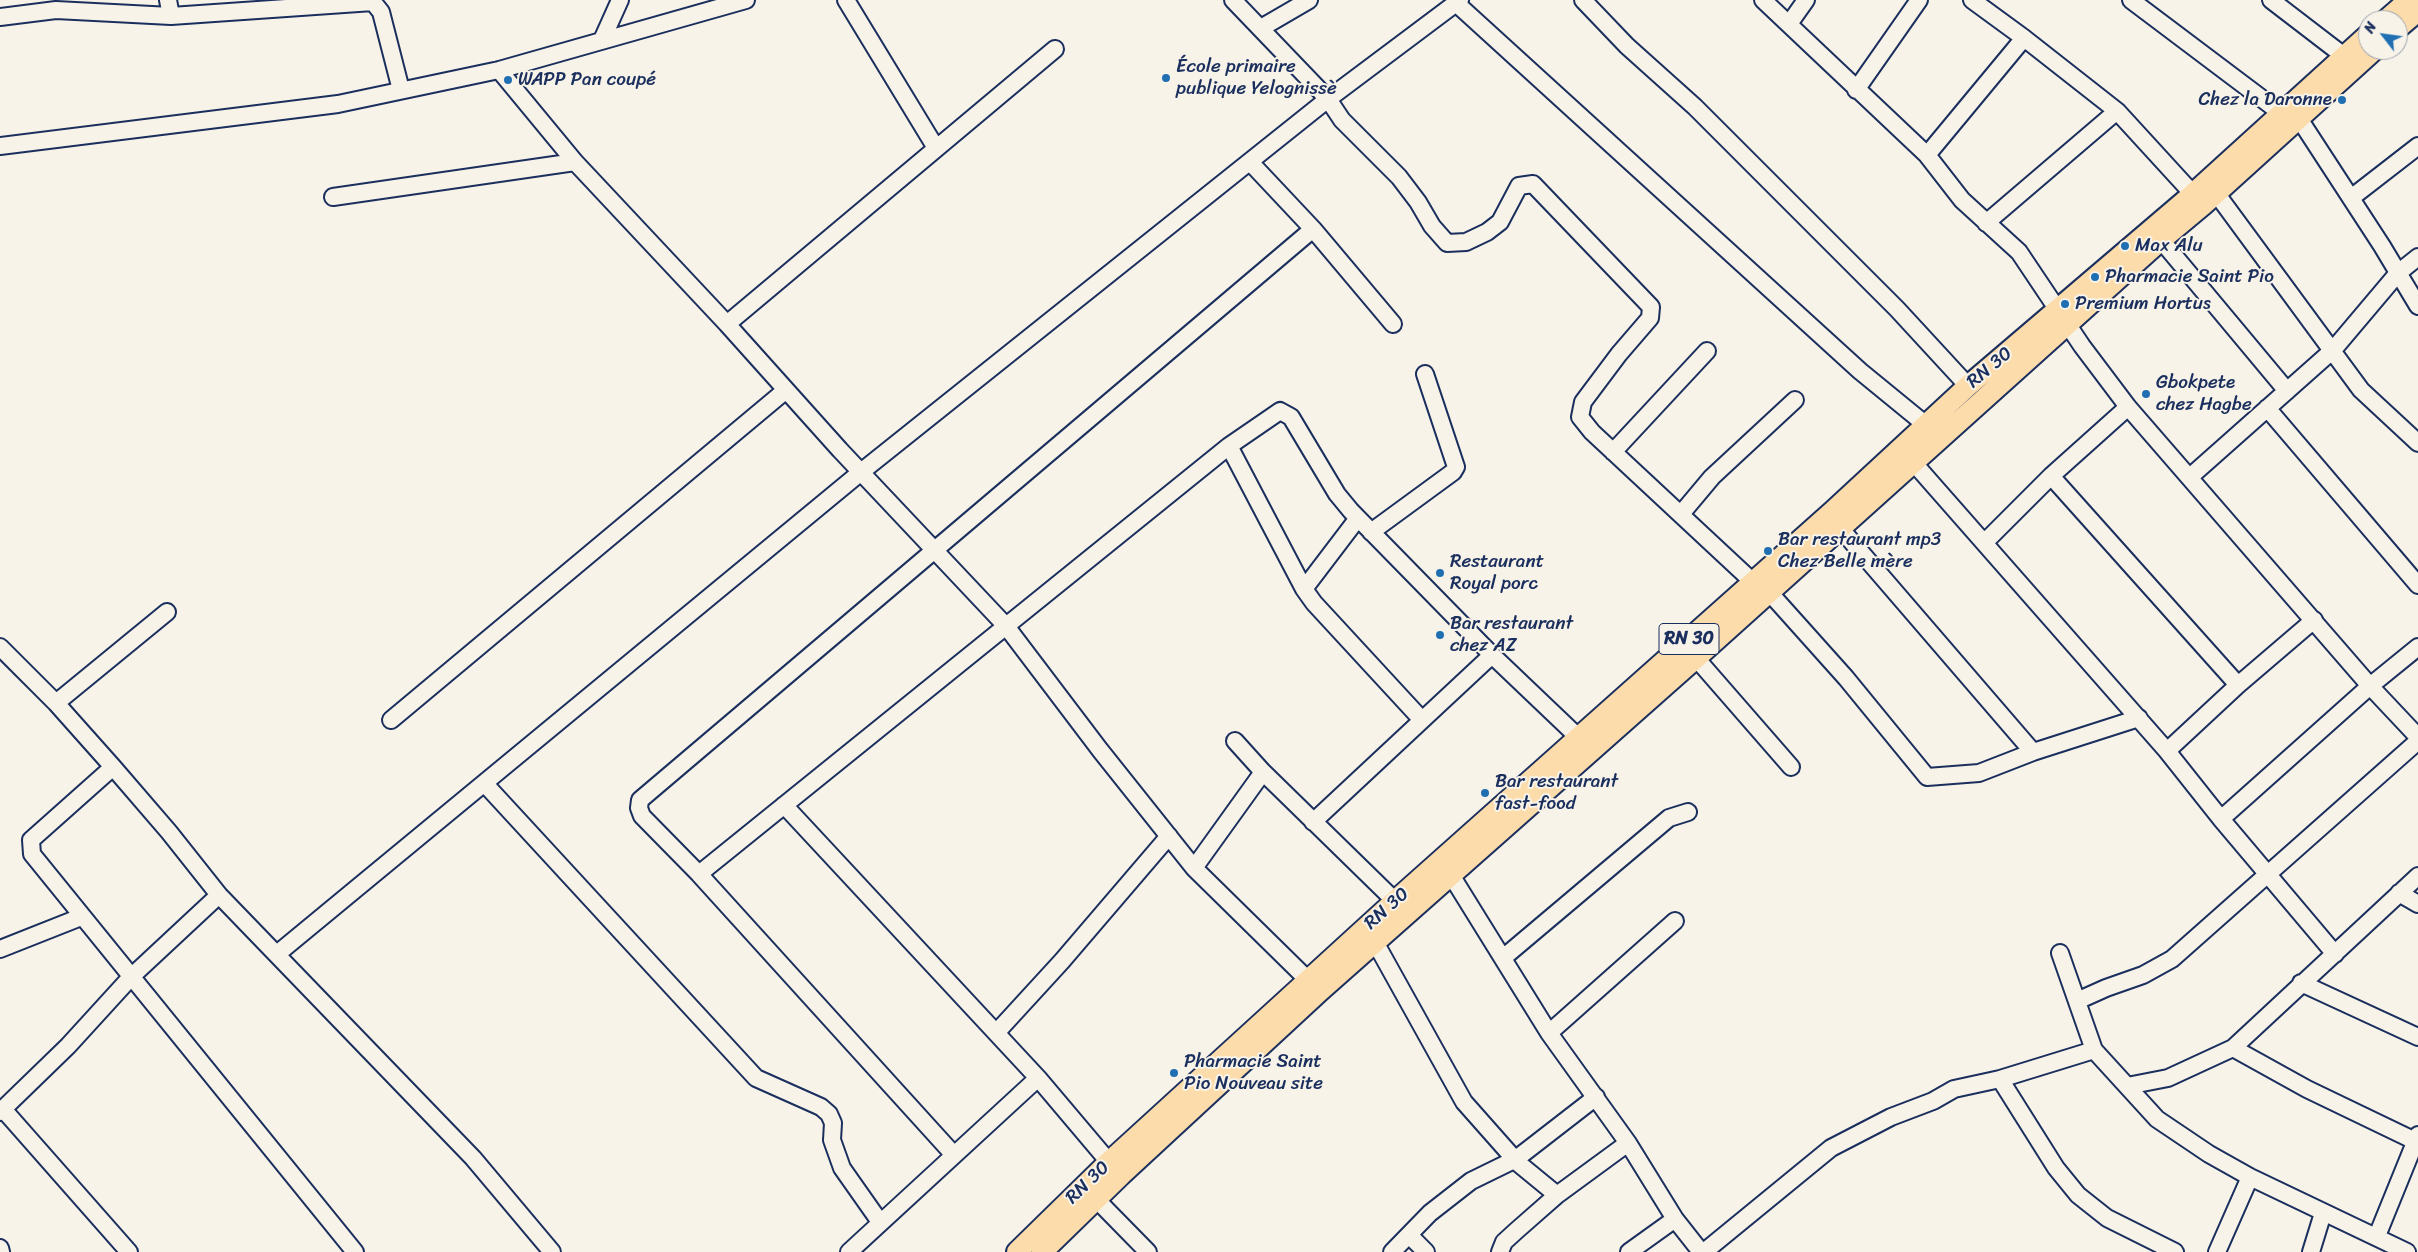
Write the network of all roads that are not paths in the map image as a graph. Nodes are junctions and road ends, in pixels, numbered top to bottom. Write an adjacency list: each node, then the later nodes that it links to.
1 (168, 0): 21 (street)
2 (620, 0): 27 (street)
3 (746, 0): 18 (street)
4 (846, 0): 40 (street)
5 (1233, 0): 25 (street)
6 (1309, 0): 25 (street)
7 (1583, 0): 60 (street)
8 (1763, 0): 24 (street)
9 (1806, 0): 24 (street)
10 (1919, 0): 34 (street)
11 (1972, 0): 26 (street)
12 (2131, 0): 37 (street)
13 (2272, 0): 30 (street)
14 (2409, 0): 19 (main road)
15 (376, 1): 21 (street); 33 (street)
16 (1458, 1): 35 (street); 66 (street)
17 (55, 5): 21 (street); 22 (street)
18 (705, 6): 27 (street)
19 (2398, 10)
20 (2418, 11): 23 (main road)
21 (171, 16)
22 (0, 17)
23 (2408, 20)
24 (1789, 24): 34 (street)
25 (1261, 28): 35 (street)
26 (2024, 38): 36 (street); 41 (street)
27 (602, 40): 32 (street)
28 (2358, 44): 30 (main road, RN 30 / RN 30)
29 (1055, 49): 40 (street)
30 (2344, 56): 37 (main road, RN 30 / RN 30)
31 (2361, 60): 37 (main road, RN 30)
32 (499, 70): 33 (street); 42 (street)
33 (401, 90): 38 (street)
34 (1856, 90): 41 (street)
35 (1328, 99): 43 (street); 69 (street)
36 (2117, 111): 45 (street); 48 (street)
37 (2289, 115): 44 (main road, RN 30); 45 (main road, RN 30 / RN 30); 47 (street)
38 (0, 146)
39 (2418, 146): 47 (street)
40 (936, 148): 55 (street)
41 (1927, 155): 48 (street)
42 (575, 162): 46 (street); 55 (street)
43 (1250, 162): 49 (street); 71 (street)
44 (2216, 193): 50 (main road, RN 30); 57 (street)
45 (2193, 194): 54 (main road, RN 30 / RN 30)
46 (333, 197)
47 (2351, 198): 52 (street)
48 (1986, 223): 54 (street)
49 (1313, 229): 56 (street); 79 (street)
50 (2161, 240): 54 (main road, RN 30); 62 (street)
51 (2418, 256): 52 (street)
52 (2398, 273): 53 (street); 57 (street)
53 (2418, 306)
54 (2062, 318): 60 (main road, RN 30 / RN 30); 64 (street); 70 (main road, RN 30)
55 (727, 324): 61 (street)
56 (1393, 324)
57 (2333, 350): 62 (street); 67 (street)
58 (1707, 351): 69 (street)
59 (1425, 374): 77 (street)
60 (1968, 386): 66 (main road, RN 30 / RN 30)
61 (786, 390): 71 (street); 94 (street)
62 (2286, 391): 65 (street)
63 (1795, 400): 74 (street)
64 (2128, 407): 72 (street); 73 (street)
65 (2267, 408): 73 (street); 80 (street)
66 (1926, 425): 81 (main road, RN 30 / RN 30)
67 (2418, 444)
68 (1229, 446): 75 (street); 82 (street); 85 (street)
69 (1613, 452): 74 (street)
70 (1913, 462): 76 (main road, RN 30); 78 (street)
71 (861, 472): 79 (street); 105 (street)
72 (2051, 476): 78 (street); 90 (street)
73 (2190, 476): 84 (street)
74 (1680, 514): 81 (street)
75 (1358, 518): 77 (street); 82 (street)
76 (1840, 528): 81 (main road, RN 30); 101 (street)
77 (1371, 532): 88 (street)
78 (1986, 542): 93 (street)
79 (935, 550): 85 (street); 112 (street)
80 (2418, 585)
81 (1761, 587): 89 (main road, RN 30); 96 (main road, RN 30 / RN 30); 101 (street)
82 (1304, 589): 95 (street)
83 (168, 612): 92 (street)
84 (2314, 620): 90 (street); 91 (street)
85 (1006, 626): 106 (street); 110 (street)
86 (0, 647): 92 (street)
87 (2418, 647): 91 (street)
88 (1492, 655): 95 (street); 96 (street)
89 (1696, 658): 102 (street); 114 (main road, RN 30)
90 (2238, 685): 100 (street)
91 (2370, 686): 97 (street); 108 (street)
92 (56, 703): 103 (street)
93 (2139, 718): 100 (street); 101 (street)
94 (391, 720)
95 (1422, 720): 109 (street)
96 (1578, 737): 118 (main road, RN 30 / RN 30)
97 (2418, 737)
98 (1235, 741): 104 (street)
99 (2418, 741): 113 (street)
100 (2167, 751): 108 (street)
101 (2033, 752)
102 (1791, 767)
103 (113, 768): 117 (street); 120 (street)
104 (1263, 772): 109 (street); 111 (street)
105 (485, 784): 125 (street); 152 (street)
106 (784, 805): 112 (street); 132 (street)
107 (1688, 812): 127 (street)
108 (2221, 819): 113 (street)
109 (1313, 822): 118 (street)
110 (1169, 836): 111 (street); 132 (street)
111 (1194, 868): 129 (street)
112 (699, 874): 144 (street)
113 (2267, 874): 126 (street); 131 (street)
114 (1451, 875): 122 (main road, RN 30); 127 (street)
115 (2418, 876): 116 (street)
116 (2400, 893): 119 (street); 126 (street)
117 (219, 895): 125 (street); 128 (street)
118 (1395, 901): 129 (main road, RN 30 / RN 30)
119 (2418, 904)
120 (80, 917): 123 (street); 128 (street)
121 (1675, 921): 133 (street)
122 (1375, 942): 145 (street); 149 (main road, RN 30)
123 (0, 949)
124 (2060, 953): 131 (street)
125 (276, 954): 159 (street)
126 (2335, 954): 130 (street)
127 (1503, 958): 133 (street)
128 (131, 977): 141 (street); 158 (street)
129 (1310, 981): 146 (main road, RN 30 / RN 30)
130 (2301, 982): 134 (street); 135 (street)
131 (2077, 1002): 136 (street)
132 (996, 1033): 137 (street)
133 (1549, 1033): 140 (street)
134 (2418, 1037)
135 (2233, 1048): 139 (street); 142 (street)
136 (2094, 1050): 138 (street); 139 (street)
137 (1038, 1078): 144 (street); 146 (street)
138 (2000, 1079): 168 (street); 169 (street)
139 (2127, 1086): 147 (street)
140 (1596, 1097): 143 (street); 145 (street)
141 (1, 1110): 157 (street)
142 (2416, 1138): 154 (street)
143 (1628, 1143): 148 (street); 151 (street)
144 (954, 1155): 152 (street)
145 (1516, 1159): 148 (street); 153 (street)
146 (1109, 1162): 161 (main road, RN 30 / RN 30)
147 (2250, 1177): 150 (street); 170 (street)
148 (1557, 1195): 166 (street)
149 (1096, 1200): 162 (main road, RN 30); 163 (street)
150 (2323, 1213): 154 (street); 171 (street)
151 (1675, 1219): 167 (street); 168 (street)
152 (880, 1222): 160 (street)
153 (1409, 1235): 164 (street); 165 (street)
154 (2376, 1236): 172 (street)
155 (0, 1248): 156 (street)
156 (1, 1252)
157 (129, 1252)
158 (355, 1252)
159 (552, 1252)
160 (849, 1252)
161 (1017, 1252)
162 (1042, 1252)
163 (1148, 1252)
164 (1392, 1252)
165 (1426, 1252)
166 (1500, 1252)
167 (1629, 1252)
168 (1702, 1252)
169 (2175, 1252)
170 (2217, 1252)
171 (2311, 1252)
172 (2407, 1252)

